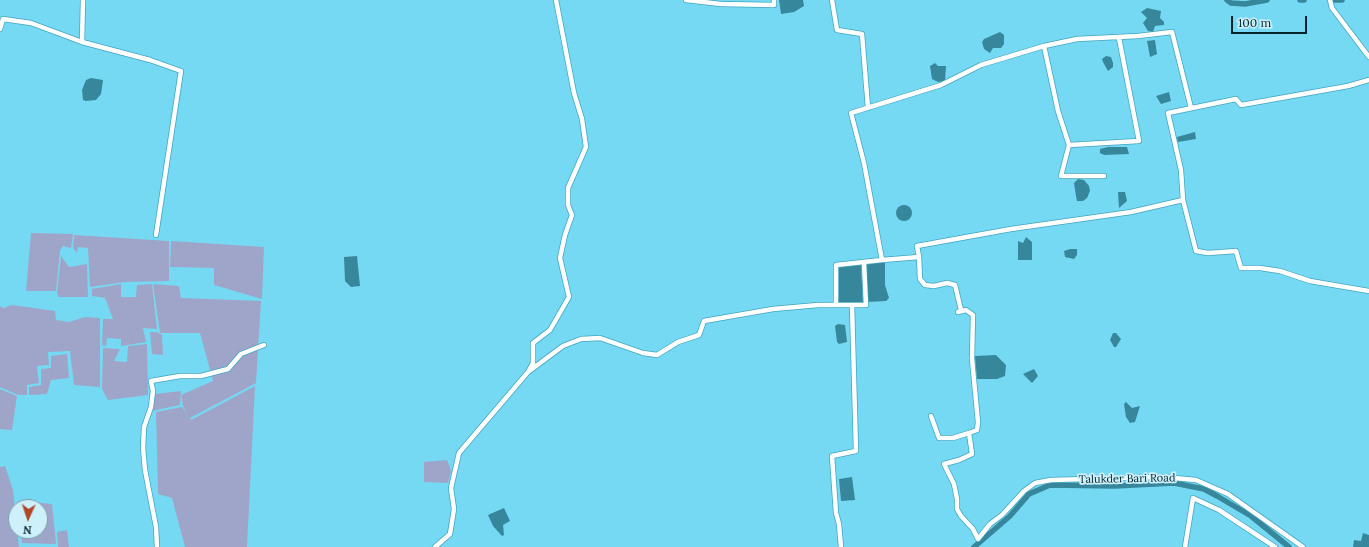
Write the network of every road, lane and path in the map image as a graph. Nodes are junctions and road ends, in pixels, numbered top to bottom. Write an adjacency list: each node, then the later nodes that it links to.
1 (83, 0): 9 (street)
2 (556, 0): 26 (street)
3 (686, 0): 4 (street)
4 (774, 0)
5 (832, 0): 13 (street)
6 (1330, 0): 11 (street)
7 (0, 29): 9 (street)
8 (1119, 38): 10 (street); 14 (street); 15 (street)
9 (82, 42): 18 (street)
10 (1044, 46): 13 (street); 15 (street)
11 (1369, 57)
12 (1369, 80): 14 (street)
13 (868, 108): 20 (street)
14 (1191, 108): 17 (street)
15 (1069, 145): 16 (street)
16 (1104, 176)
17 (1183, 200): 19 (street); 22 (street)
18 (156, 234)
19 (919, 256): 20 (street); 28 (street)
20 (882, 260): 21 (street)
21 (864, 263): 23 (street); 24 (street)
22 (1369, 291)
23 (836, 305): 24 (street); 26 (street)
24 (852, 305): 31 (street)
25 (264, 344): 29 (street)
26 (528, 372): 30 (street)
27 (931, 416): 28 (street)
28 (969, 433): 34 (street, Talukder Bari Road)
29 (157, 547)
30 (436, 547)
31 (841, 547)
32 (1185, 547): 33 (street)
33 (1275, 547)
34 (1303, 547)

